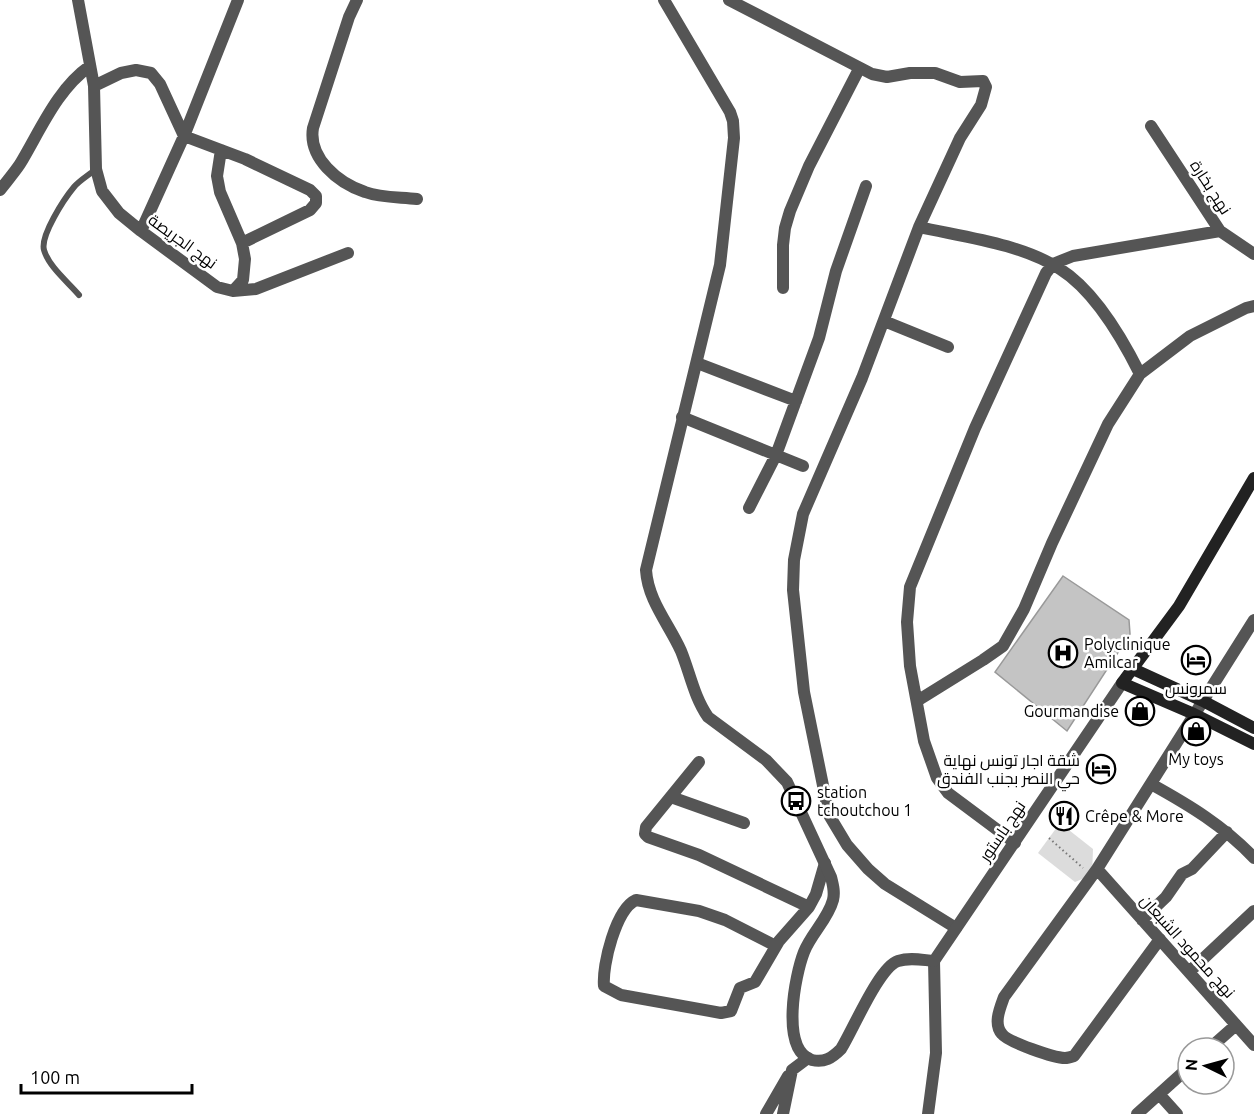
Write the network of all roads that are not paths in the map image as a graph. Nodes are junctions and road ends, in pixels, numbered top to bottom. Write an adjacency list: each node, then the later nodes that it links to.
1 (78, 0): 6 (street, نهج الجريصة)
2 (238, 0): 10 (street)
3 (357, 0): 15 (street)
4 (664, 0): 29 (street)
5 (729, 0): 7 (street)
6 (90, 66): 8 (street, نهج الجريصة); 14 (street)
7 (859, 69): 16 (street); 23 (street)
8 (94, 86): 10 (street); 12 (street, نهج الجريصة)
9 (1151, 126): 18 (street, نهج بخارة)
10 (184, 136): 11 (street); 17 (street)
11 (221, 150): 19 (street); 19 (street)
12 (96, 169): 17 (street, نهج الجريصة); 25 (lane)
13 (866, 186): 31 (street)
14 (0, 190)
15 (417, 199)
16 (919, 227): 22 (street); 27 (street)
17 (141, 231): 24 (street, نهج الجريصة)
18 (1220, 231): 21 (street, نهج بخارة); 22 (street)
19 (243, 243): 24 (street, نهج الجريصة)
20 (348, 253): 24 (street)
21 (1254, 254)
22 (1053, 264): 30 (street); 40 (street)
23 (783, 288)
24 (233, 291)
25 (79, 295)
26 (1254, 306): 30 (street)
27 (884, 321): 28 (street); 57 (street)
28 (948, 347)
29 (697, 363): 31 (street); 32 (street)
30 (1140, 374): 40 (street)
31 (796, 401): 33 (street)
32 (682, 417): 33 (street); 52 (street)
33 (776, 455): 34 (street); 36 (street)
34 (802, 466)
35 (1254, 478): 38 (main road, نهج باستور)
36 (749, 508)
37 (1254, 620): 41 (street)
38 (1133, 669): 39 (main road, نهج باستور); 41 (main road)
39 (1122, 682): 42 (main road); 50 (street, نهج باستور)
40 (917, 701): 50 (street)
41 (1203, 701): 42 (street); 43 (main road)
42 (1194, 714): 44 (main road); 46 (street)
43 (1254, 728)
44 (1254, 744)
45 (699, 762): 47 (street)
46 (1151, 784): 49 (street); 53 (street)
47 (671, 797): 48 (street); 54 (street)
48 (744, 823)
49 (1227, 832): 51 (street); 56 (street)
50 (1015, 843): 57 (street, نهج باستور)
51 (1254, 858)
52 (825, 864): 54 (street); 65 (street)
53 (1094, 872): 56 (street, نهج محمود الشبعان); 58 (street)
54 (809, 907): 59 (street)
55 (1254, 911): 61 (street)
56 (1142, 920): 58 (street, نهج محمود الشبعان)
57 (956, 927): 60 (street, نهج باستور)
58 (1160, 939): 61 (street, نهج محمود الشبعان)
59 (776, 946): 59 (street)
60 (934, 961): 65 (street); 71 (street)
61 (1189, 972): 62 (street, نهج محمود الشبعان)
62 (1236, 1025): 63 (street); 64 (street, نهج محمود الشبعان)
63 (1224, 1036)
64 (1254, 1045)
65 (808, 1058): 66 (street)
66 (792, 1070): 69 (street); 70 (street)
67 (1176, 1079): 68 (street)
68 (1159, 1094): 72 (street); 73 (street)
69 (766, 1114)
70 (783, 1114)
71 (928, 1114)
72 (1137, 1114)
73 (1176, 1114)

